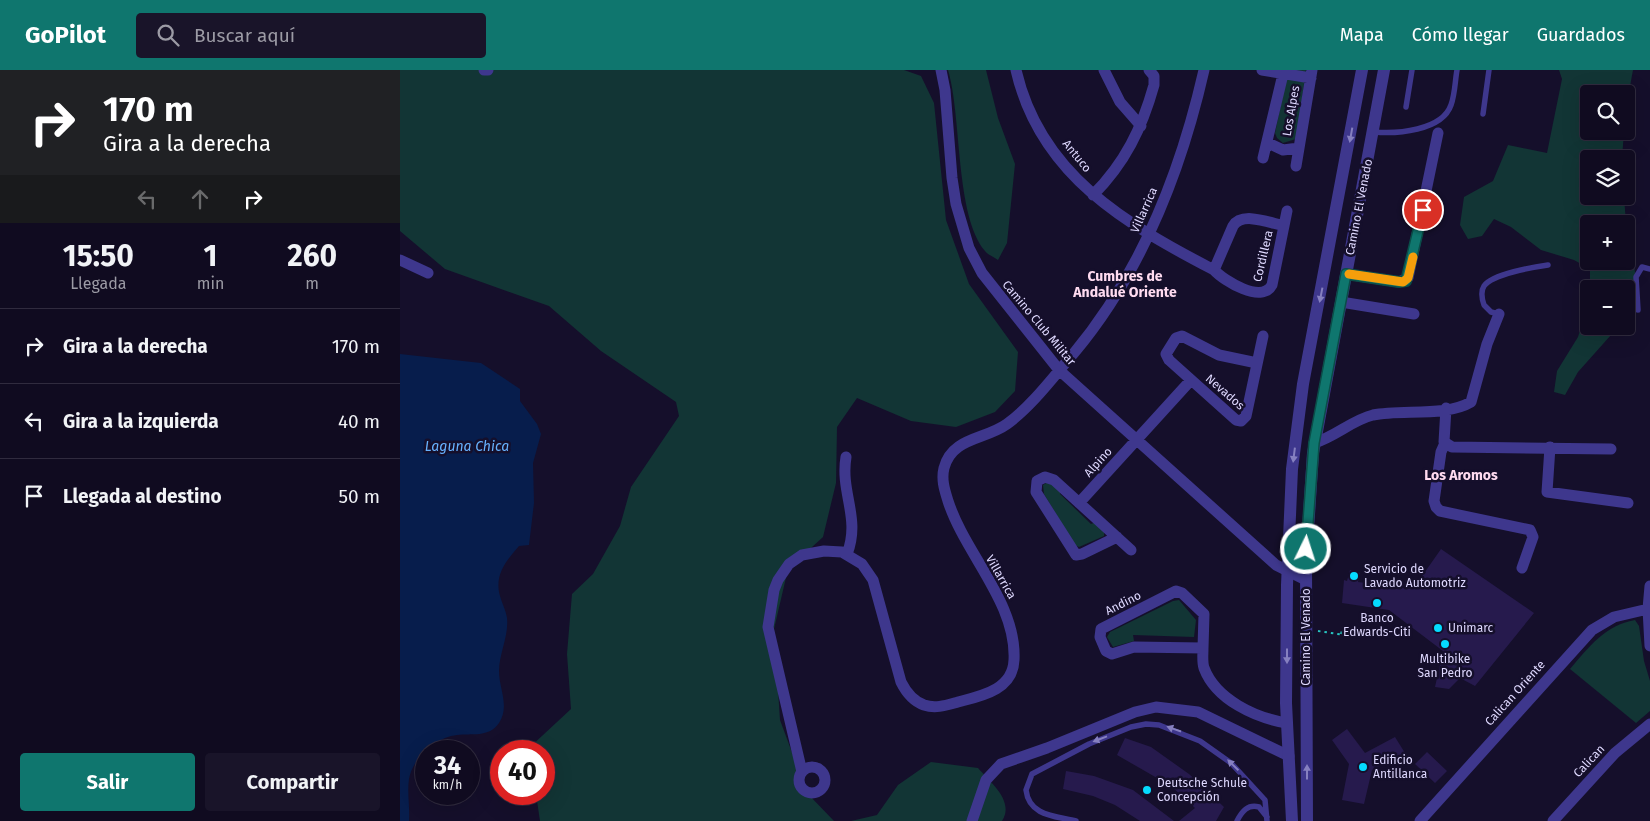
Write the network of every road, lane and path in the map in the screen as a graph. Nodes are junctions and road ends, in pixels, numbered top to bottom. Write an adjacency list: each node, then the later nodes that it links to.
1 (484, 70): 2 (street)
2 (488, 70)
3 (941, 70): 43 (street, Camino Club Militar)
4 (1016, 70): 27 (street, Antuco)
5 (1104, 70): 20 (street)
6 (1149, 70): 20 (street)
7 (1204, 70): 30 (street, Villarrica)
8 (1262, 70): 14 (street, Los Alpes)
9 (1362, 70): 17 (street, Camino El Venado)
10 (1384, 70): 18 (street, Camino El Venado)
11 (1412, 70): 16 (lane)
12 (1457, 70): 21 (lane)
13 (1489, 70): 19 (lane)
14 (1284, 72): 15 (street, Los Alpes); 23 (street, Los Alpes)
15 (1311, 74): 24 (street, Los Alpes)
16 (1406, 107)
17 (1356, 108): 18 (street); 58 (street, Camino El Venado, one-way to 58)
18 (1377, 112): 21 (street, Camino El Venado)
19 (1483, 114)
20 (1141, 126): 27 (street)
21 (1374, 132): 36 (street, Camino El Venado)
22 (1438, 133): 36 (street)
23 (1268, 143): 24 (street, Los Alpes); 25 (street, Los Alpes)
24 (1299, 148): 26 (street, Los Alpes)
25 (1263, 158)
26 (1296, 166)
27 (1093, 196): 30 (street, Antuco)
28 (1287, 211): 29 (street, Cordillera)
29 (1284, 226): 34 (street, Cordillera); 34 (street, Cordillera)
30 (1148, 234): 34 (street, Cordillera); 43 (street, Villarrica)
31 (400, 260): 35 (street)
32 (1548, 265): 40 (lane)
33 (1650, 269): 38 (lane)
34 (1214, 270)
35 (428, 273)
36 (1346, 274): 37 (street, Camino El Venado)
37 (1341, 302): 39 (street); 47 (street, Camino El Venado)
38 (1638, 310)
39 (1414, 314)
40 (1499, 314): 45 (street)
41 (1263, 336): 42 (street, Nevados)
42 (1257, 363): 44 (street, Nevados); 44 (street, Nevados)
43 (1059, 370): 46 (street, Camino Club Militar); 56 (street, Villarrica)
44 (1191, 380): 46 (street, Nevados)
45 (1446, 408): 47 (street); 48 (street)
46 (1137, 440): 52 (street, Alpino); 58 (street, Camino Club Militar)
47 (1314, 443): 59 (street, Camino El Venado)
48 (1445, 443): 49 (street); 57 (street)
49 (1550, 447): 50 (street); 53 (street)
50 (1611, 449)
51 (846, 457): 56 (street)
52 (1079, 503): 54 (street); 54 (street)
53 (1628, 503)
54 (1117, 537): 55 (street)
55 (1131, 550)
56 (847, 554): 71 (street)
57 (1522, 568)
58 (1287, 571): 59 (street, Camino Club Militar); 68 (street, Camino El Venado, one-way to 68)
59 (1306, 580): 63 (street, Camino El Venado)
60 (1650, 586): 61 (street)
61 (1648, 609): 66 (street); 78 (street, Calican Oriente)
62 (1343, 627): 64 (path)
63 (1306, 630): 64 (path); 77 (street, Camino El Venado, one-way to 63)
64 (1341, 634): 65 (path)
65 (1351, 636)
66 (1650, 646)
67 (1202, 648): 67 (street, Andino); 68 (street, Andino)
68 (1287, 722): 70 (street, Camino El Venado)
69 (1650, 724): 79 (street, Calican)
70 (1289, 756): 73 (street); 76 (street, Camino El Venado)
71 (802, 772)
72 (1268, 820): 74 (lane, one-way to 74); 75 (lane)
73 (972, 821)
74 (1076, 821)
75 (1237, 821)
76 (1292, 821)
77 (1307, 821)
78 (1420, 821)
79 (1553, 821)

